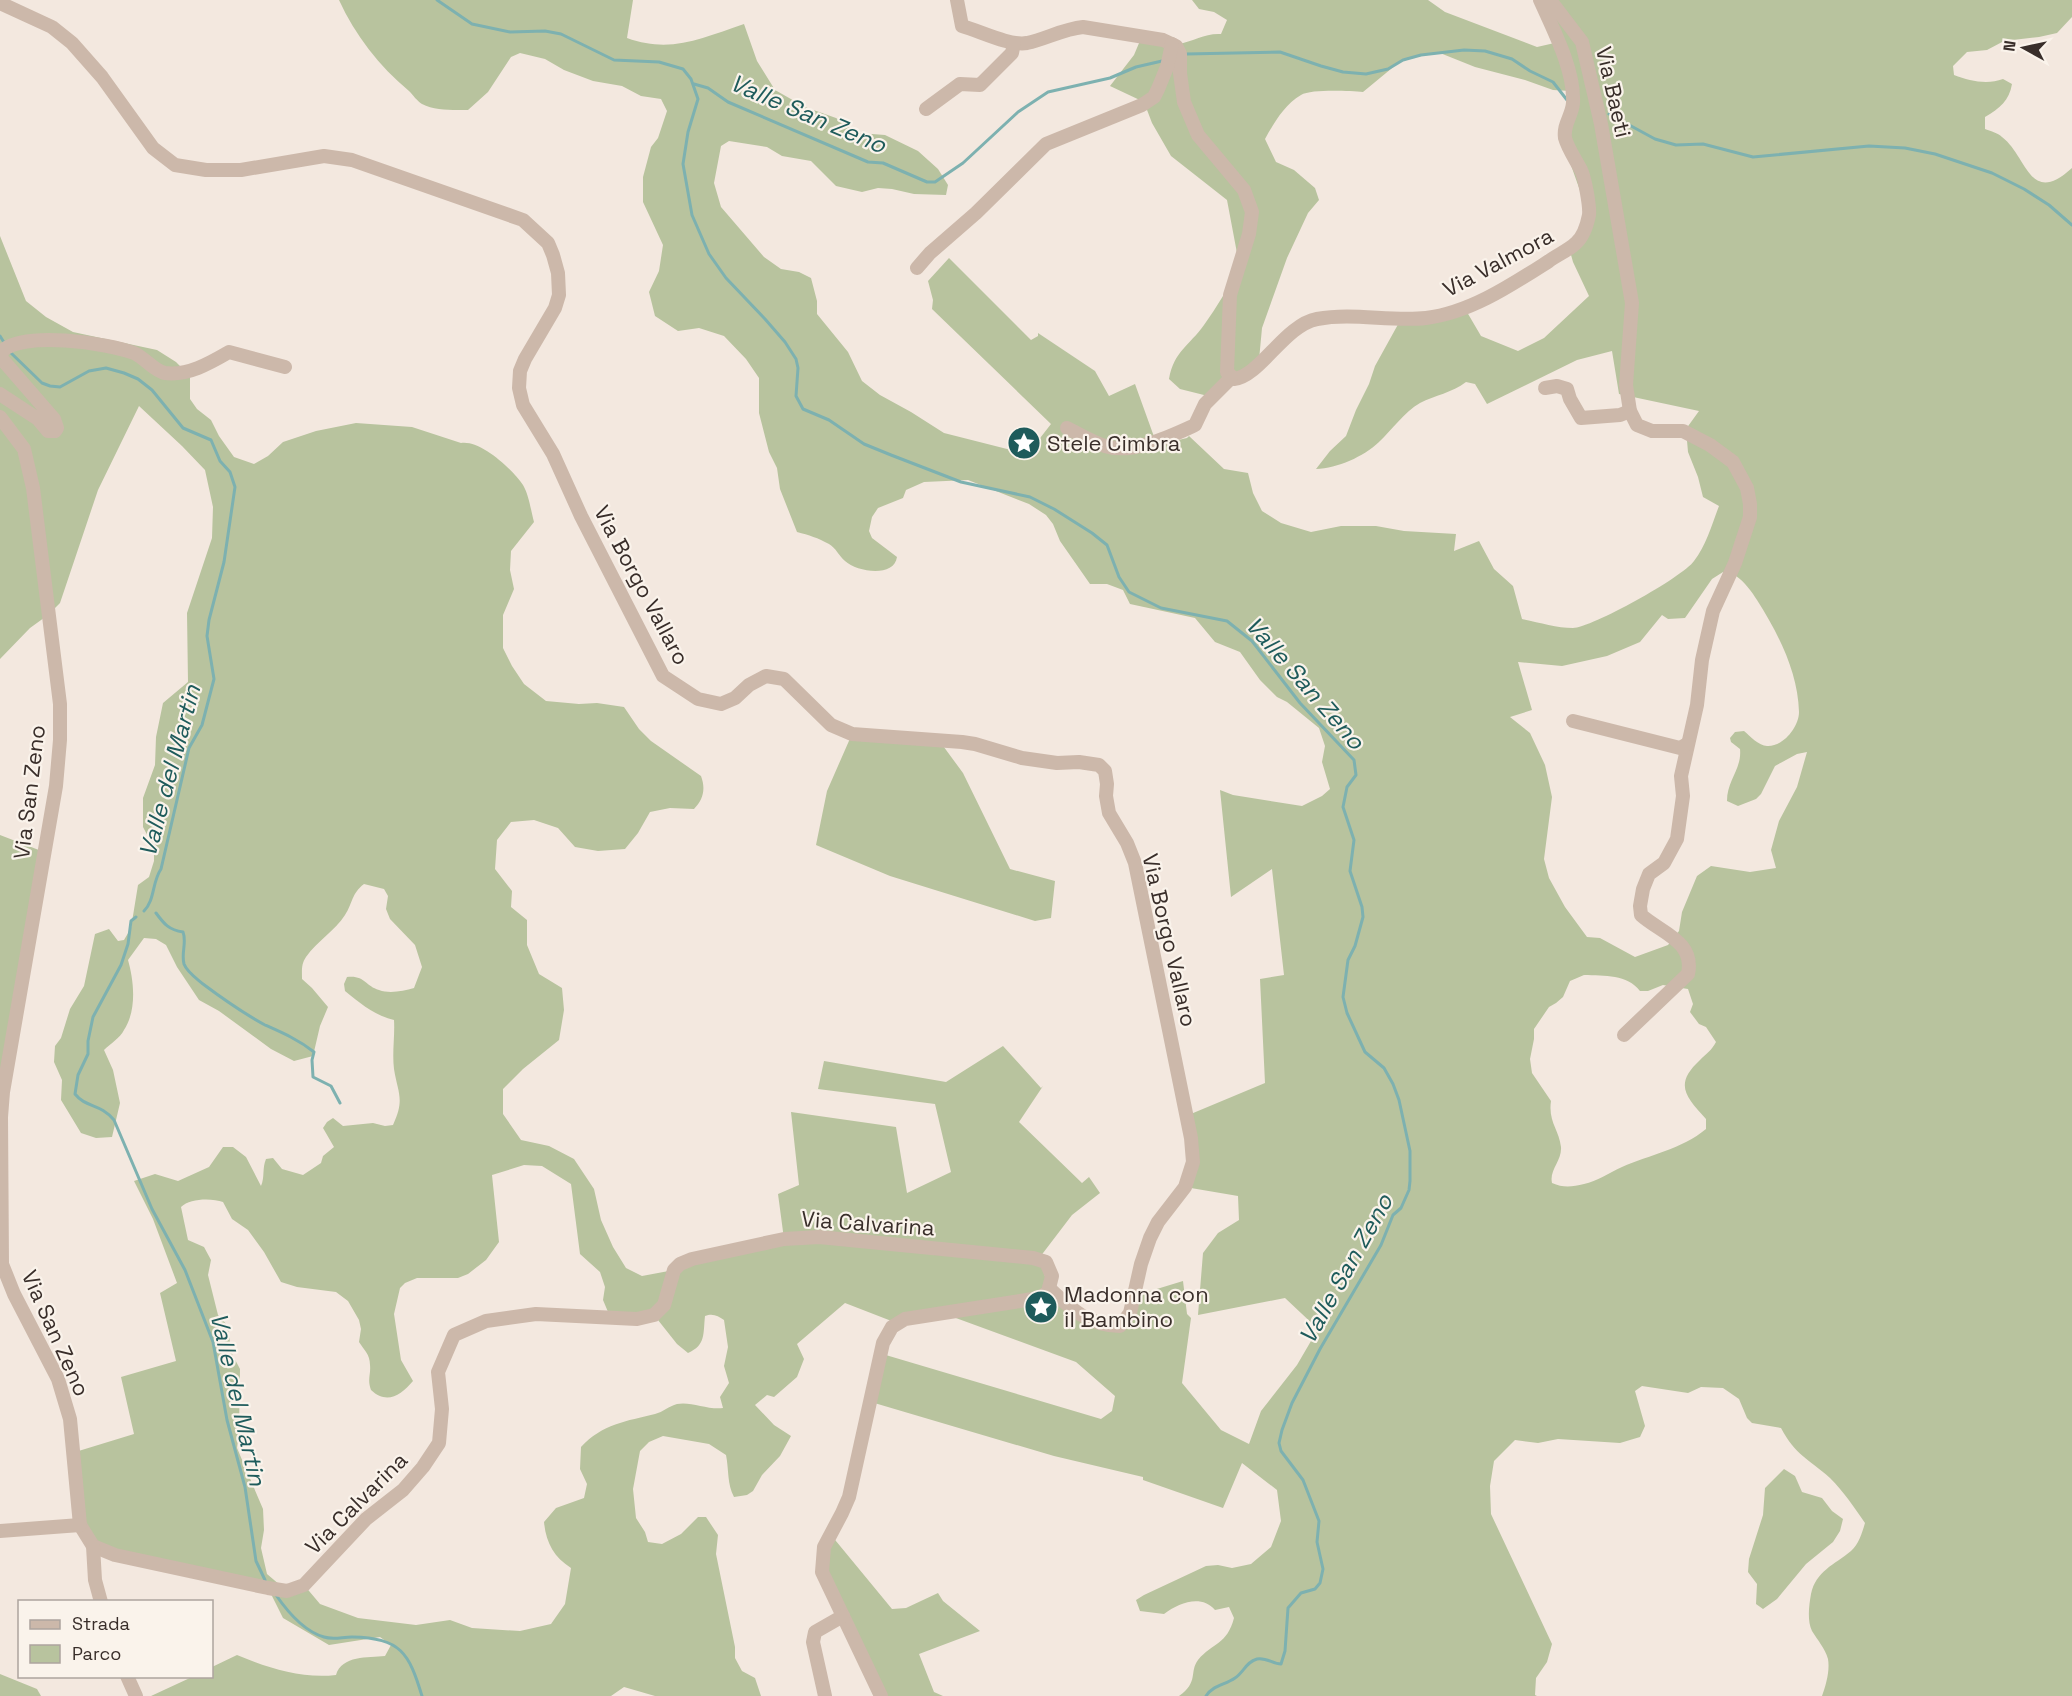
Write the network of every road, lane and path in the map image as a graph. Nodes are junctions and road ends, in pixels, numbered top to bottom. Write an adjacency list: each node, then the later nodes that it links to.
1 (957, 0): 5 (street)
2 (1540, 0): 10 (street, Via Valmora)
3 (1550, 0): 13 (street, Via Baeti)
4 (0, 3): 19 (street, Via Borgo Vallaro)
5 (1014, 43): 6 (street); 7 (street)
6 (1172, 44): 8 (street); 10 (street)
7 (926, 109)
8 (917, 268)
9 (285, 367): 12 (street)
10 (1231, 378): 15 (street, Via Valmora)
11 (1545, 388): 13 (street)
12 (0, 394)
13 (1630, 411): 17 (street)
14 (0, 417): 20 (street, Via San Zeno)
15 (1067, 428)
16 (1573, 721): 17 (street)
17 (1687, 744): 18 (street)
18 (1624, 1035)
19 (1049, 1288): 22 (street, Via Calvarina); 24 (street)
20 (80, 1525): 21 (street); 22 (street)
21 (0, 1531)
22 (93, 1546): 23 (street)
23 (100, 1600)
24 (843, 1616): 27 (street); 28 (street)
25 (127, 1678): 26 (street)
26 (136, 1696)
27 (825, 1696)
28 (881, 1696)

